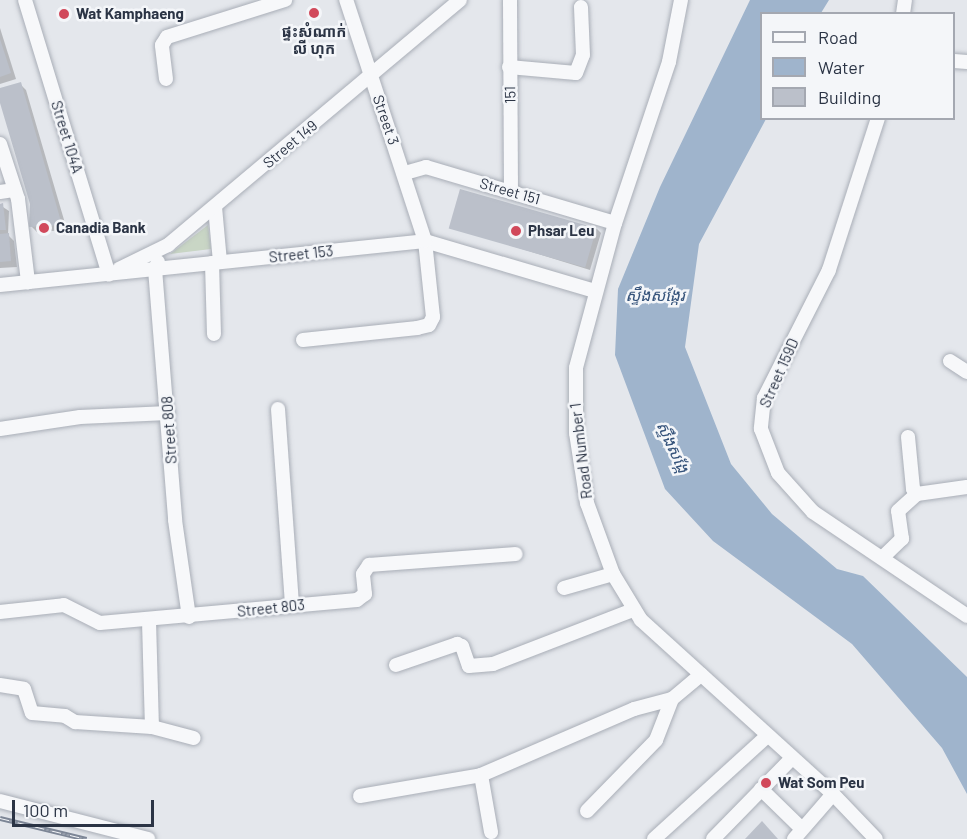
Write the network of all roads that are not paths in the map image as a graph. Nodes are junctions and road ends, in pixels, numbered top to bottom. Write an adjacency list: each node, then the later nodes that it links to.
1 (25, 0): 23 (street, Street 104A)
2 (285, 0): 10 (street)
3 (346, 0): 9 (street, Street 3)
4 (460, 0): 9 (street, Street 149)
5 (510, 0): 8 (street, 151)
6 (681, 0): 18 (street, Road Number 1)
7 (581, 7): 8 (street)
8 (509, 67): 15 (street, 151)
9 (371, 76): 13 (street, Street 3); 17 (street, Street 149)
10 (166, 79)
11 (877, 120): 38 (street, Street 159D)
12 (0, 144): 14 (street)
13 (405, 173): 15 (street, Street 151); 19 (street, Street 3)
14 (15, 190): 16 (street); 24 (street)
15 (511, 191): 18 (street, Street 151)
16 (0, 192)
17 (215, 207): 20 (street, Street 149); 21 (street)
18 (615, 223): 26 (street, Road Number 1)
19 (425, 241): 21 (street, Street 153); 26 (street, Street 153); 28 (street, Street 3)
20 (168, 245): 22 (street); 23 (street, Street 149)
21 (216, 263): 22 (street, Street 153); 27 (street)
22 (155, 269): 23 (street, Street 153); 32 (street, Street 808)
23 (109, 274): 24 (street, Street 153)
24 (28, 282): 25 (street, Street 153)
25 (0, 285)
26 (596, 291): 39 (street, Road Number 1)
27 (214, 334)
28 (303, 340)
29 (950, 361): 30 (street)
30 (967, 372)
31 (278, 409): 41 (street)
32 (168, 413): 33 (street); 45 (street, Street 808)
33 (0, 429)
34 (908, 437): 36 (street)
35 (967, 487): 36 (street)
36 (917, 494): 38 (street)
37 (516, 554): 41 (street, Street 803)
38 (882, 558): 44 (street, Street 159D)
39 (613, 574): 40 (street); 42 (street, Road Number 1)
40 (564, 588)
41 (292, 606): 45 (street, Street 803)
42 (633, 610): 47 (street); 48 (street, Road Number 1)
43 (0, 612): 46 (street, Street 803)
44 (967, 616)
45 (189, 617): 46 (street, Street 803)
46 (150, 621): 51 (street)
47 (396, 665)
48 (701, 675): 50 (street); 52 (street, Road Number 1)
49 (0, 685): 51 (street)
50 (672, 699): 55 (street); 60 (street)
51 (152, 727): 53 (street)
52 (767, 736): 54 (street, Road Number 1); 64 (street)
53 (194, 738)
54 (792, 758): 56 (street); 57 (street, Road Number 1)
55 (481, 775): 58 (street); 61 (street)
56 (761, 789): 62 (street); 65 (street)
57 (833, 794): 62 (street); 66 (street, Road Number 1)
58 (360, 796)
59 (0, 801): 63 (street)
60 (587, 811)
61 (490, 832)
62 (798, 834)
63 (148, 839)
64 (654, 839)
65 (713, 839)
66 (876, 839)

